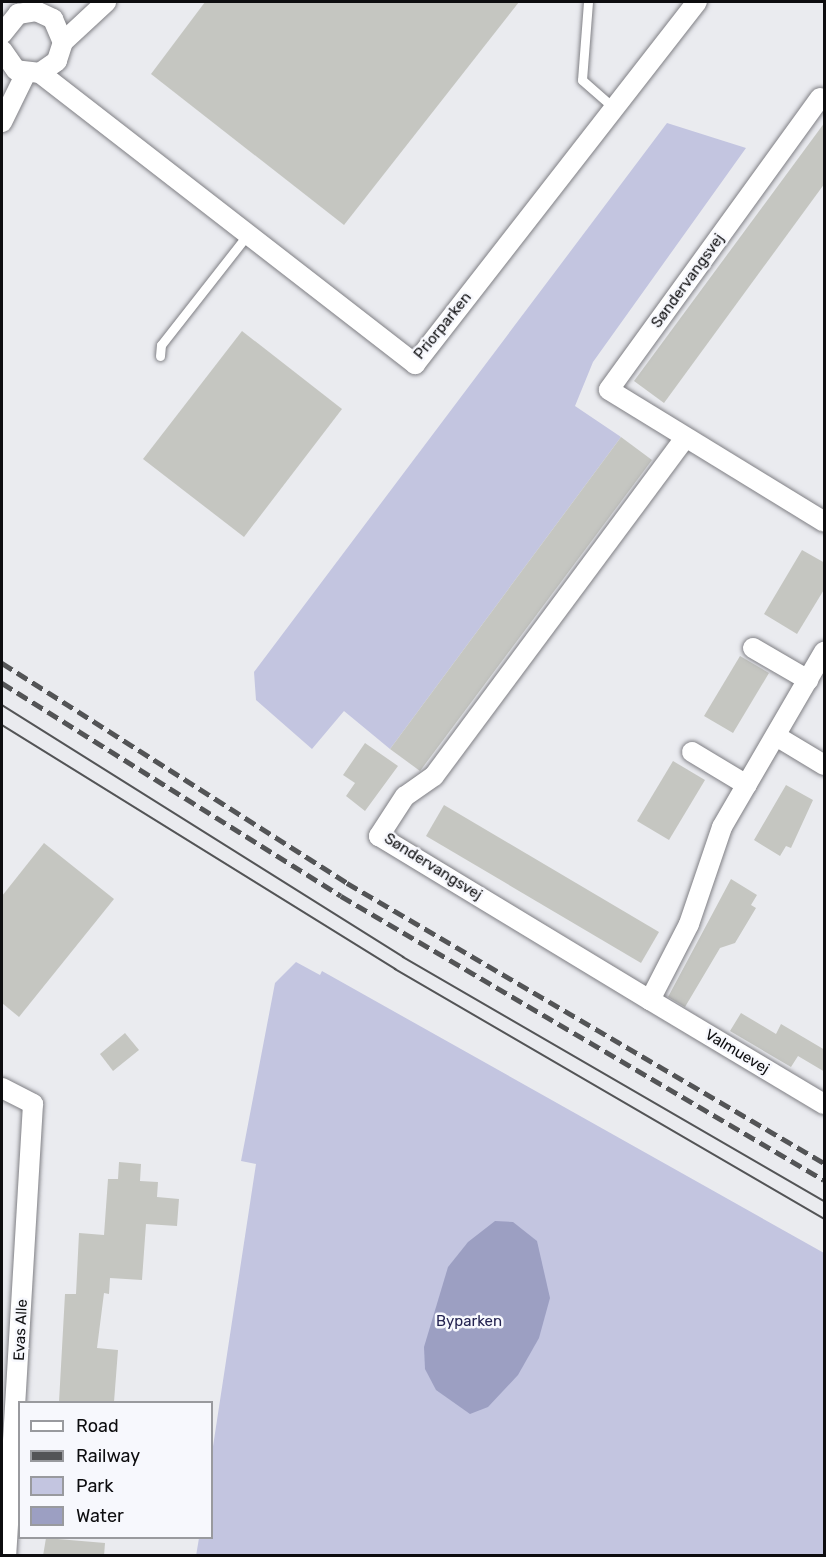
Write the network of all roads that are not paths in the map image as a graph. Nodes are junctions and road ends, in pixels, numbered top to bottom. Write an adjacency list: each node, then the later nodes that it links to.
1 (106, 2): 6 (street)
2 (588, 2): 10 (lane)
3 (697, 2): 10 (street, Priorparken)
4 (30, 7): 5 (street); 6 (street)
5 (2, 34)
6 (63, 42): 8 (street)
7 (2, 52): 8 (street, Priorparken)
8 (33, 73): 11 (street); 12 (street, Priorparken)
9 (820, 98): 14 (street, Søndervangsvej)
10 (614, 108): 12 (street, Priorparken)
11 (2, 122)
12 (248, 234): 13 (lane)
13 (160, 356)
14 (685, 438): 15 (street, Søndervangsvej); 23 (street, Søndervangsvej)
15 (825, 522)
16 (753, 648): 18 (street)
17 (825, 652): 18 (street)
18 (808, 680): 19 (street)
19 (776, 736): 21 (street); 22 (street)
20 (692, 752): 22 (street)
21 (825, 765)
22 (747, 785): 23 (street)
23 (650, 1000): 25 (street, Valmuevej)
24 (2, 1088): 26 (street, Evas Alle)
25 (825, 1104)
26 (6, 1556)

